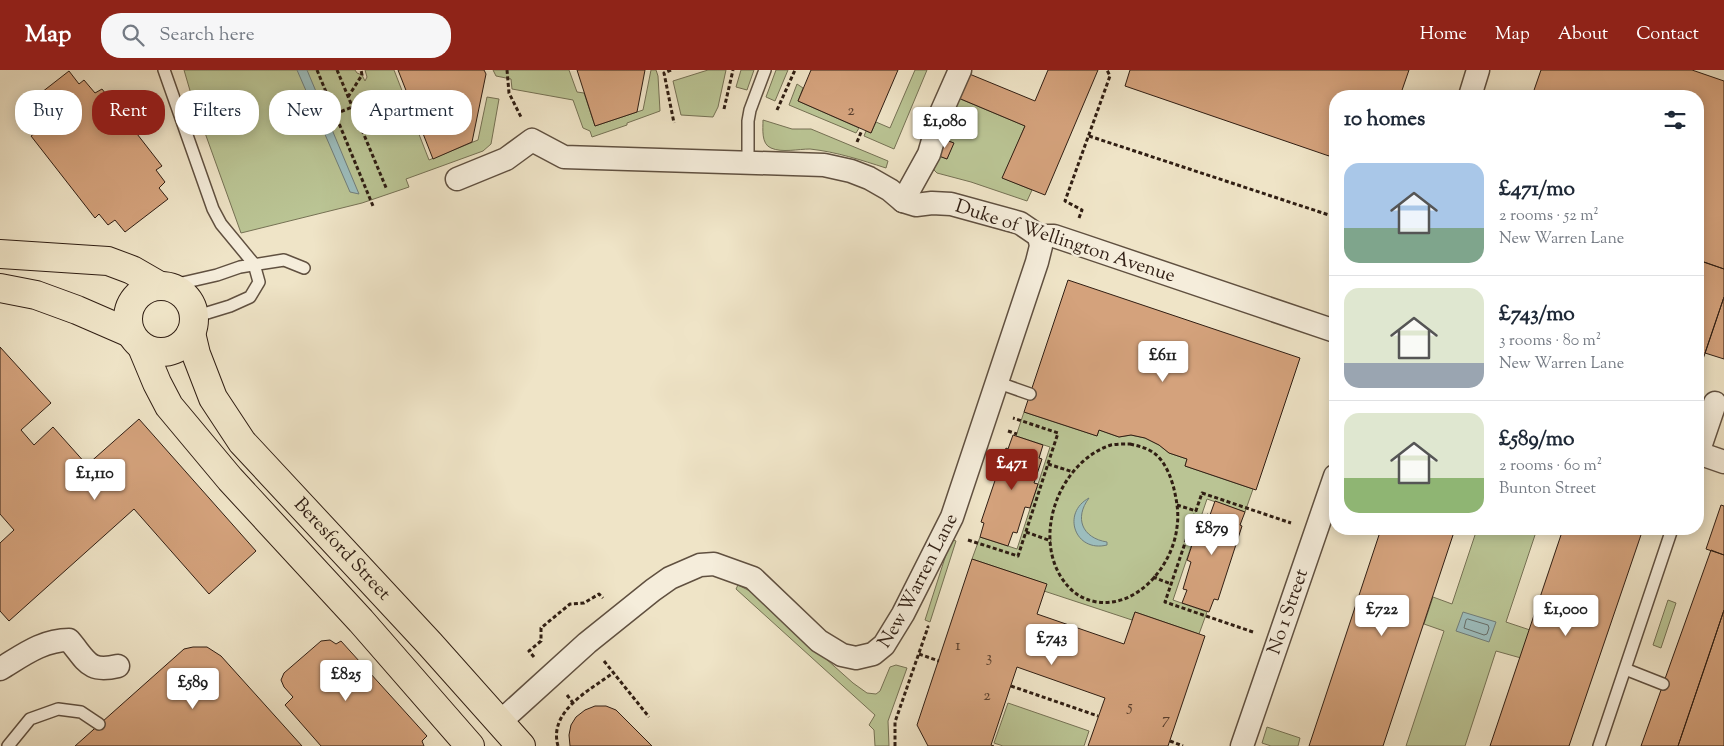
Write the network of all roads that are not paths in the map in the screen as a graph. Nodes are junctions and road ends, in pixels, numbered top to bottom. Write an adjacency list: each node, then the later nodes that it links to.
1 (164, 70): 11 (lane)
2 (765, 70): 6 (lane)
3 (960, 70): 8 (street)
4 (1478, 70): 5 (street)
5 (1472, 90)
6 (748, 162): 7 (street, Duke of Wellington Avenue); 8 (street, Duke of Wellington Avenue)
7 (457, 179)
8 (904, 201): 9 (street, Duke of Wellington Avenue)
9 (1039, 236): 16 (street, Duke of Wellington Avenue); 18 (street, New Warren Lane)
10 (0, 254): 13 (main road)
11 (254, 264): 12 (lane); 13 (lane); 15 (lane)
12 (304, 268)
13 (164, 286): 15 (main road); 17 (main road)
14 (0, 288): 17 (main road)
15 (193, 325): 17 (main road); 30 (main road, Beresford Street)
16 (1329, 329)
17 (136, 340): 33 (main road, Beresford Street)
18 (996, 382): 19 (lane); 30 (street, New Warren Lane)
19 (1030, 394)
20 (1715, 402): 21 (street)
21 (1704, 435)
22 (1704, 455): 23 (street)
23 (1724, 462)
24 (1329, 493): 36 (street, No 1 Street)
25 (1670, 535): 28 (lane)
26 (118, 666): 27 (street)
27 (0, 669)
28 (1625, 669): 29 (lane); 37 (lane)
29 (1663, 684)
30 (500, 722): 34 (main road); 35 (main road, Beresford Street)
31 (100, 724): 32 (lane)
32 (8, 746)
33 (470, 746)
34 (478, 746)
35 (522, 746)
36 (1242, 746)
37 (1599, 746)

